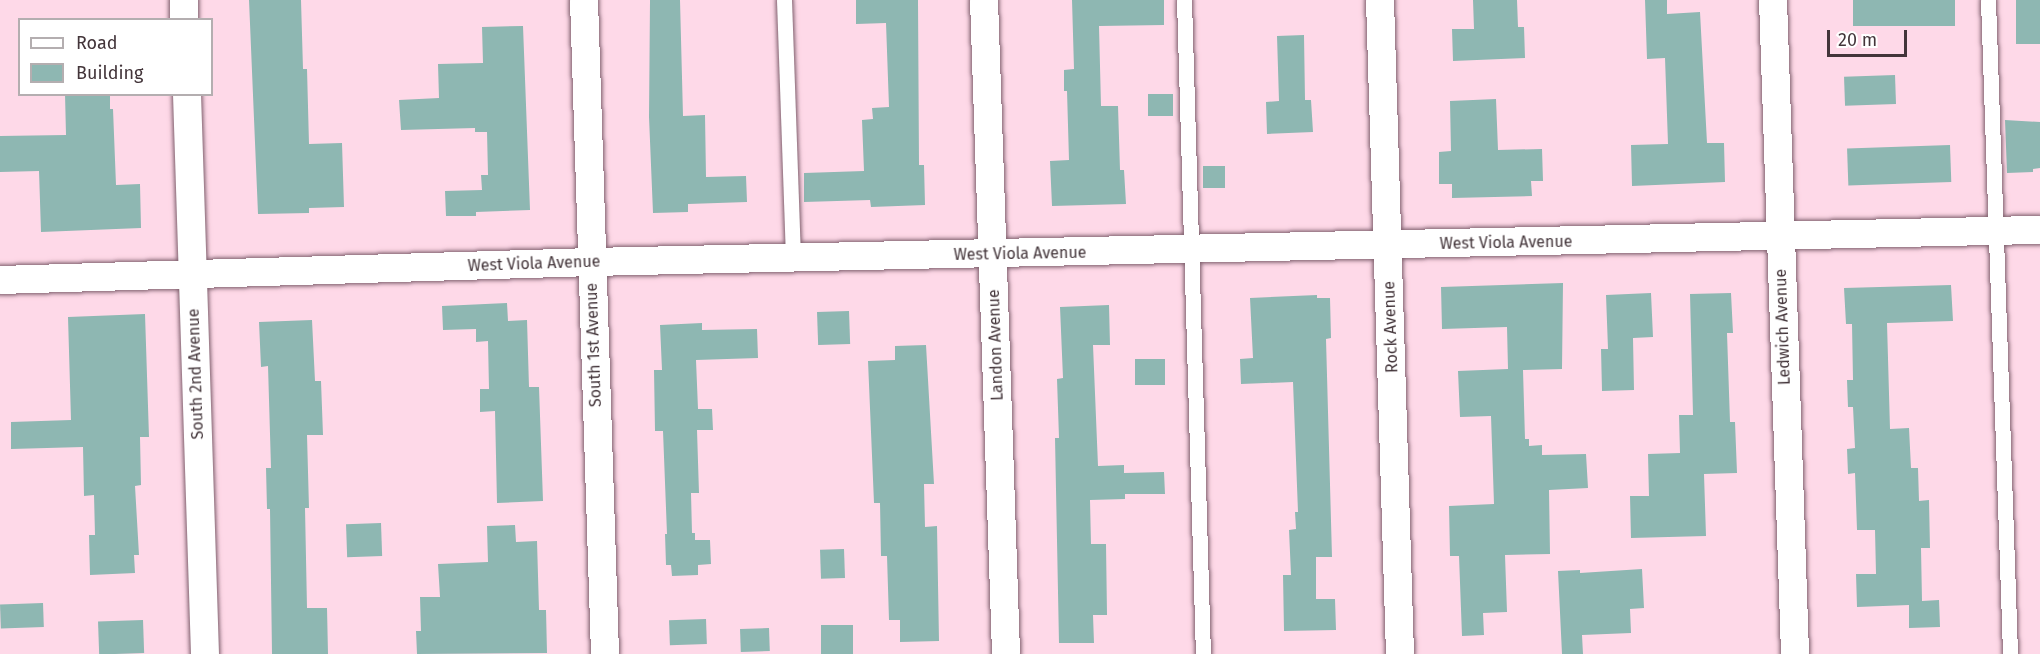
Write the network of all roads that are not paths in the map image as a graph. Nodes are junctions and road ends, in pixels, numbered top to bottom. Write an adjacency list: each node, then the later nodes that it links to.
1 (184, 0): 9 (street)
2 (584, 0): 18 (street, South 1st Avenue)
3 (784, 0): 17 (lane)
4 (984, 0): 16 (street, Landon Avenue)
5 (1184, 0): 15 (lane)
6 (1380, 0): 14 (street, Rock Avenue)
7 (1773, 0): 13 (street, Ledwich Avenue)
8 (1988, 0): 12 (lane)
9 (184, 18)
10 (187, 96): 19 (street, South 2nd Avenue)
11 (2040, 230): 12 (street, West Viola Avenue)
12 (1996, 231): 13 (street, West Viola Avenue); 27 (lane)
13 (1780, 237): 14 (street, West Viola Avenue); 26 (street, Ledwich Avenue)
14 (1388, 246): 15 (street, West Viola Avenue); 25 (street, Rock Avenue)
15 (1192, 250): 16 (street, West Viola Avenue); 24 (lane)
16 (993, 254): 17 (street, West Viola Avenue); 23 (street, Landon Avenue)
17 (794, 258): 18 (street, West Viola Avenue)
18 (591, 262): 19 (street, West Viola Avenue); 22 (street, South 1st Avenue)
19 (192, 276): 20 (street, West Viola Avenue); 21 (street, South 2nd Avenue)
20 (0, 280)
21 (205, 654)
22 (605, 654)
23 (1006, 654)
24 (1203, 654)
25 (1400, 654)
26 (1795, 654)
27 (2010, 654)

